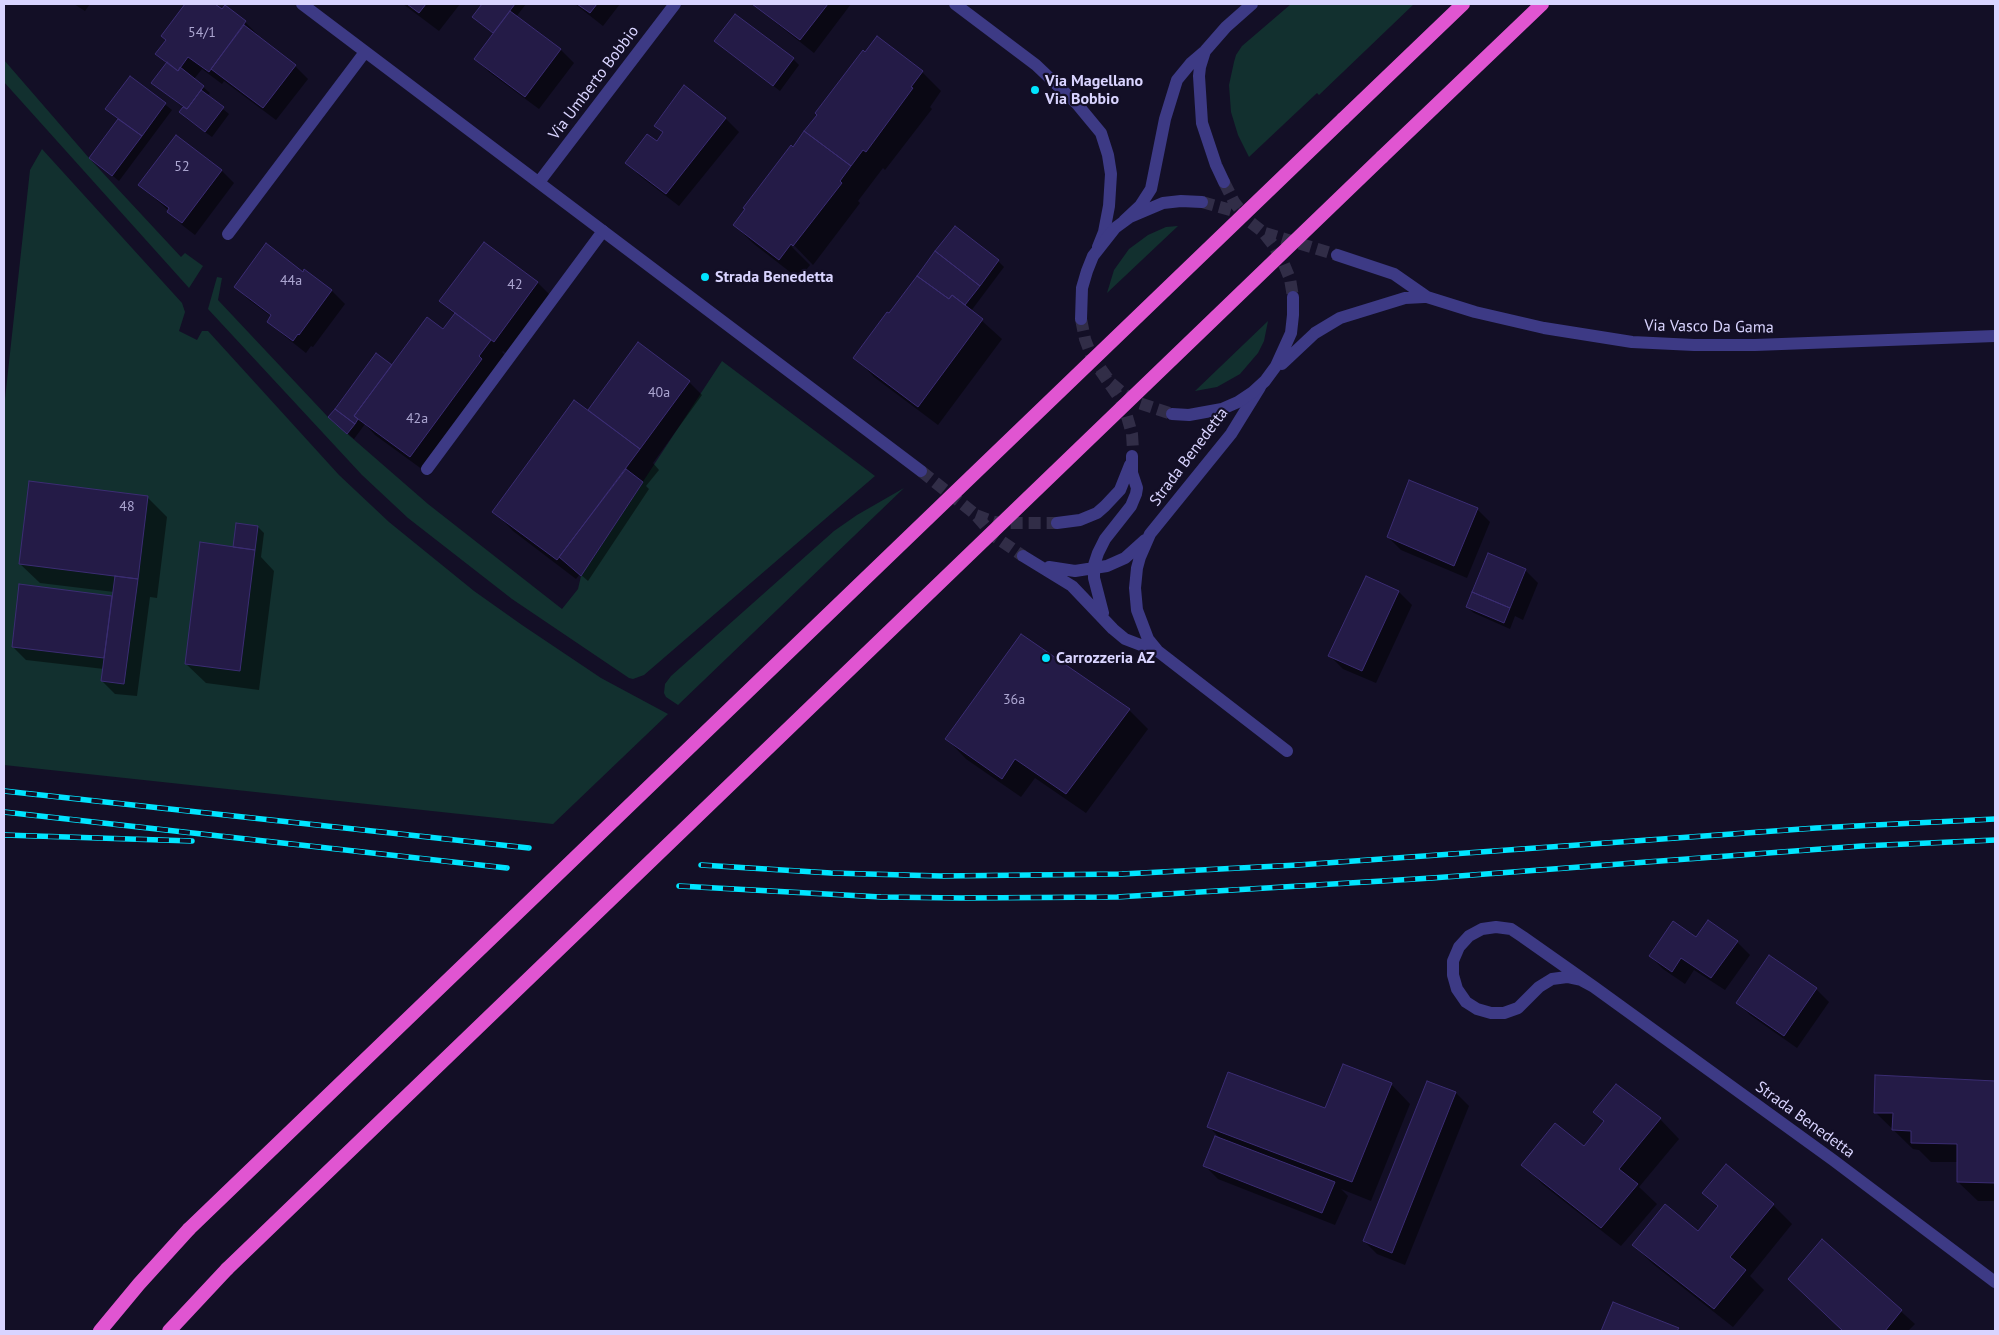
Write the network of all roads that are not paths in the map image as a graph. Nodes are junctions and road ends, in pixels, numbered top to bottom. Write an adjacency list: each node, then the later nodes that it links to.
1 (302, 4): 8 (street)
2 (675, 4): 9 (street, Via Umberto Bobbio)
3 (955, 4): 16 (street)
4 (1252, 4): 7 (street)
5 (1463, 4): 33 (highway, bridge)
6 (1542, 4): 34 (highway, bridge)
7 (1205, 51): 10 (street); 12 (street)
8 (365, 52): 9 (street); 14 (street)
9 (539, 182): 13 (street)
10 (1224, 182)
11 (1202, 202): 12 (street)
12 (1124, 221): 16 (street)
13 (603, 230): 23 (street); 24 (street)
14 (228, 234)
15 (1337, 255): 18 (street)
16 (1093, 256): 19 (street)
17 (1293, 297): 21 (street)
18 (1427, 297): 20 (street, Via Vasco Da Gama); 21 (street)
19 (1081, 319)
20 (1995, 336)
21 (1265, 380): 22 (street); 26 (street, Strada Benedetta)
22 (1172, 414)
23 (427, 469)
24 (922, 471)
25 (1057, 523): 27 (street)
26 (1155, 528): 27 (street, Strada Benedetta); 29 (street, Strada Benedetta)
27 (1094, 569): 28 (street); 28 (street, Strada Benedetta)
28 (1113, 629): 29 (street, Strada Benedetta)
29 (1159, 652): 30 (street, Strada Benedetta)
30 (1287, 751)
31 (1594, 987): 31 (street, Strada Benedetta); 32 (street, Strada Benedetta)
32 (1995, 1282)
33 (100, 1331)
34 (169, 1331)

